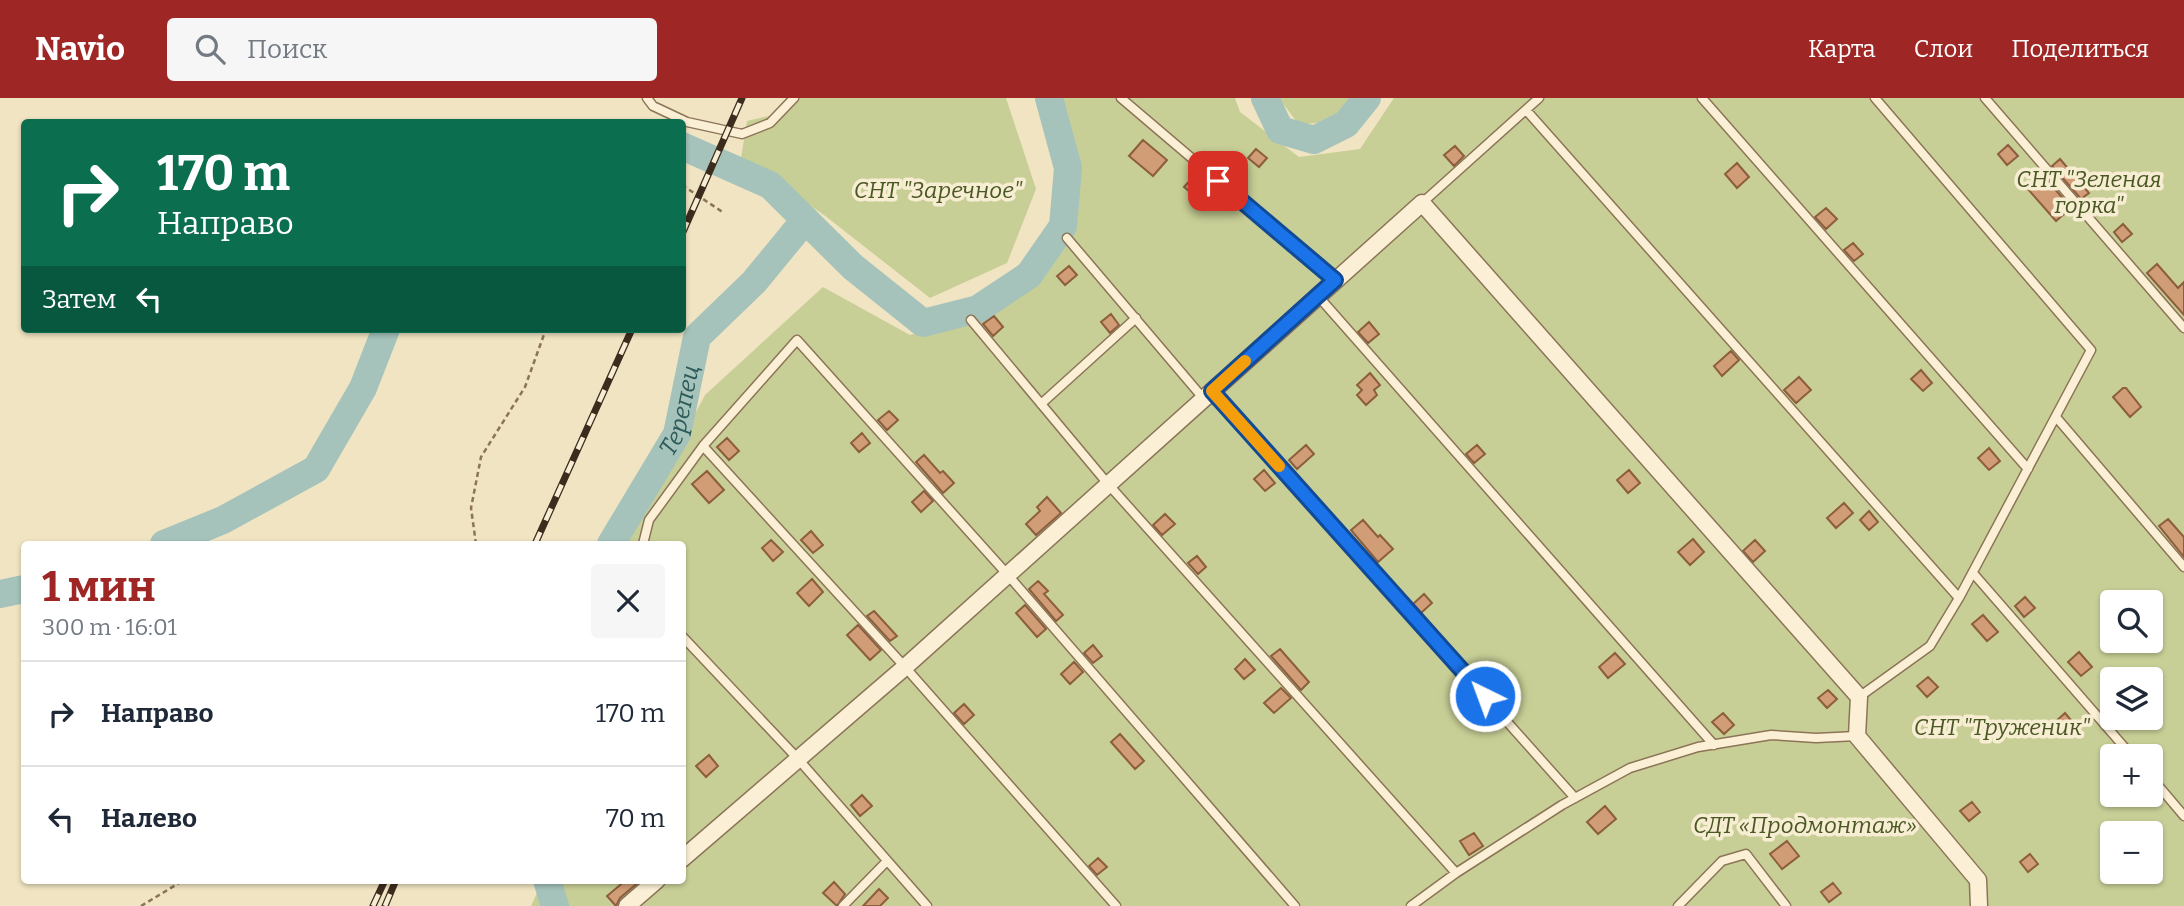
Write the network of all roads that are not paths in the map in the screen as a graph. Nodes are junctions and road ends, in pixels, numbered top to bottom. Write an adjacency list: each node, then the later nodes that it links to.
1 (647, 98): 9 (lane)
2 (794, 98): 10 (lane)
3 (1121, 98): 13 (lane)
4 (1539, 98): 8 (lane)
5 (1702, 98): 22 (lane)
6 (1875, 98): 20 (lane)
7 (1985, 98): 17 (lane)
8 (1526, 110): 11 (lane); 28 (lane)
9 (681, 119)
10 (686, 122)
11 (1422, 202): 13 (street); 31 (street)
12 (1067, 238): 15 (lane)
13 (1335, 280): 14 (street)
14 (1318, 296): 18 (street); 34 (lane)
15 (1136, 318): 18 (lane); 19 (lane)
16 (971, 320): 19 (lane)
17 (2184, 328)
18 (1208, 395): 23 (street); 37 (lane)
19 (1041, 404): 23 (lane)
20 (2056, 417): 22 (lane); 25 (lane)
21 (704, 446): 24 (lane); 27 (lane); 30 (lane)
22 (2028, 469): 26 (lane)
23 (1108, 484): 27 (street); 41 (lane)
24 (644, 541)
25 (2184, 567)
26 (1973, 573): 28 (lane); 33 (lane)
27 (1007, 574): 30 (street); 47 (lane)
28 (1959, 598): 31 (lane)
29 (686, 640): 35 (lane)
30 (905, 667): 35 (street); 46 (lane)
31 (1859, 697): 32 (street)
32 (1857, 736): 34 (lane); 51 (street)
33 (2122, 744)
34 (1714, 745): 37 (lane)
35 (799, 760): 39 (street); 40 (lane)
36 (2163, 791): 38 (lane)
37 (1575, 797): 41 (lane)
38 (2184, 816)
39 (686, 856)
40 (887, 861): 44 (lane); 45 (lane)
41 (1455, 873): 48 (lane)
42 (652, 884): 43 (street)
43 (627, 906)
44 (843, 906)
45 (927, 906)
46 (1116, 906)
47 (1295, 906)
48 (1411, 906)
49 (1678, 906): 50 (lane)
50 (1786, 906)
51 (1979, 906)

